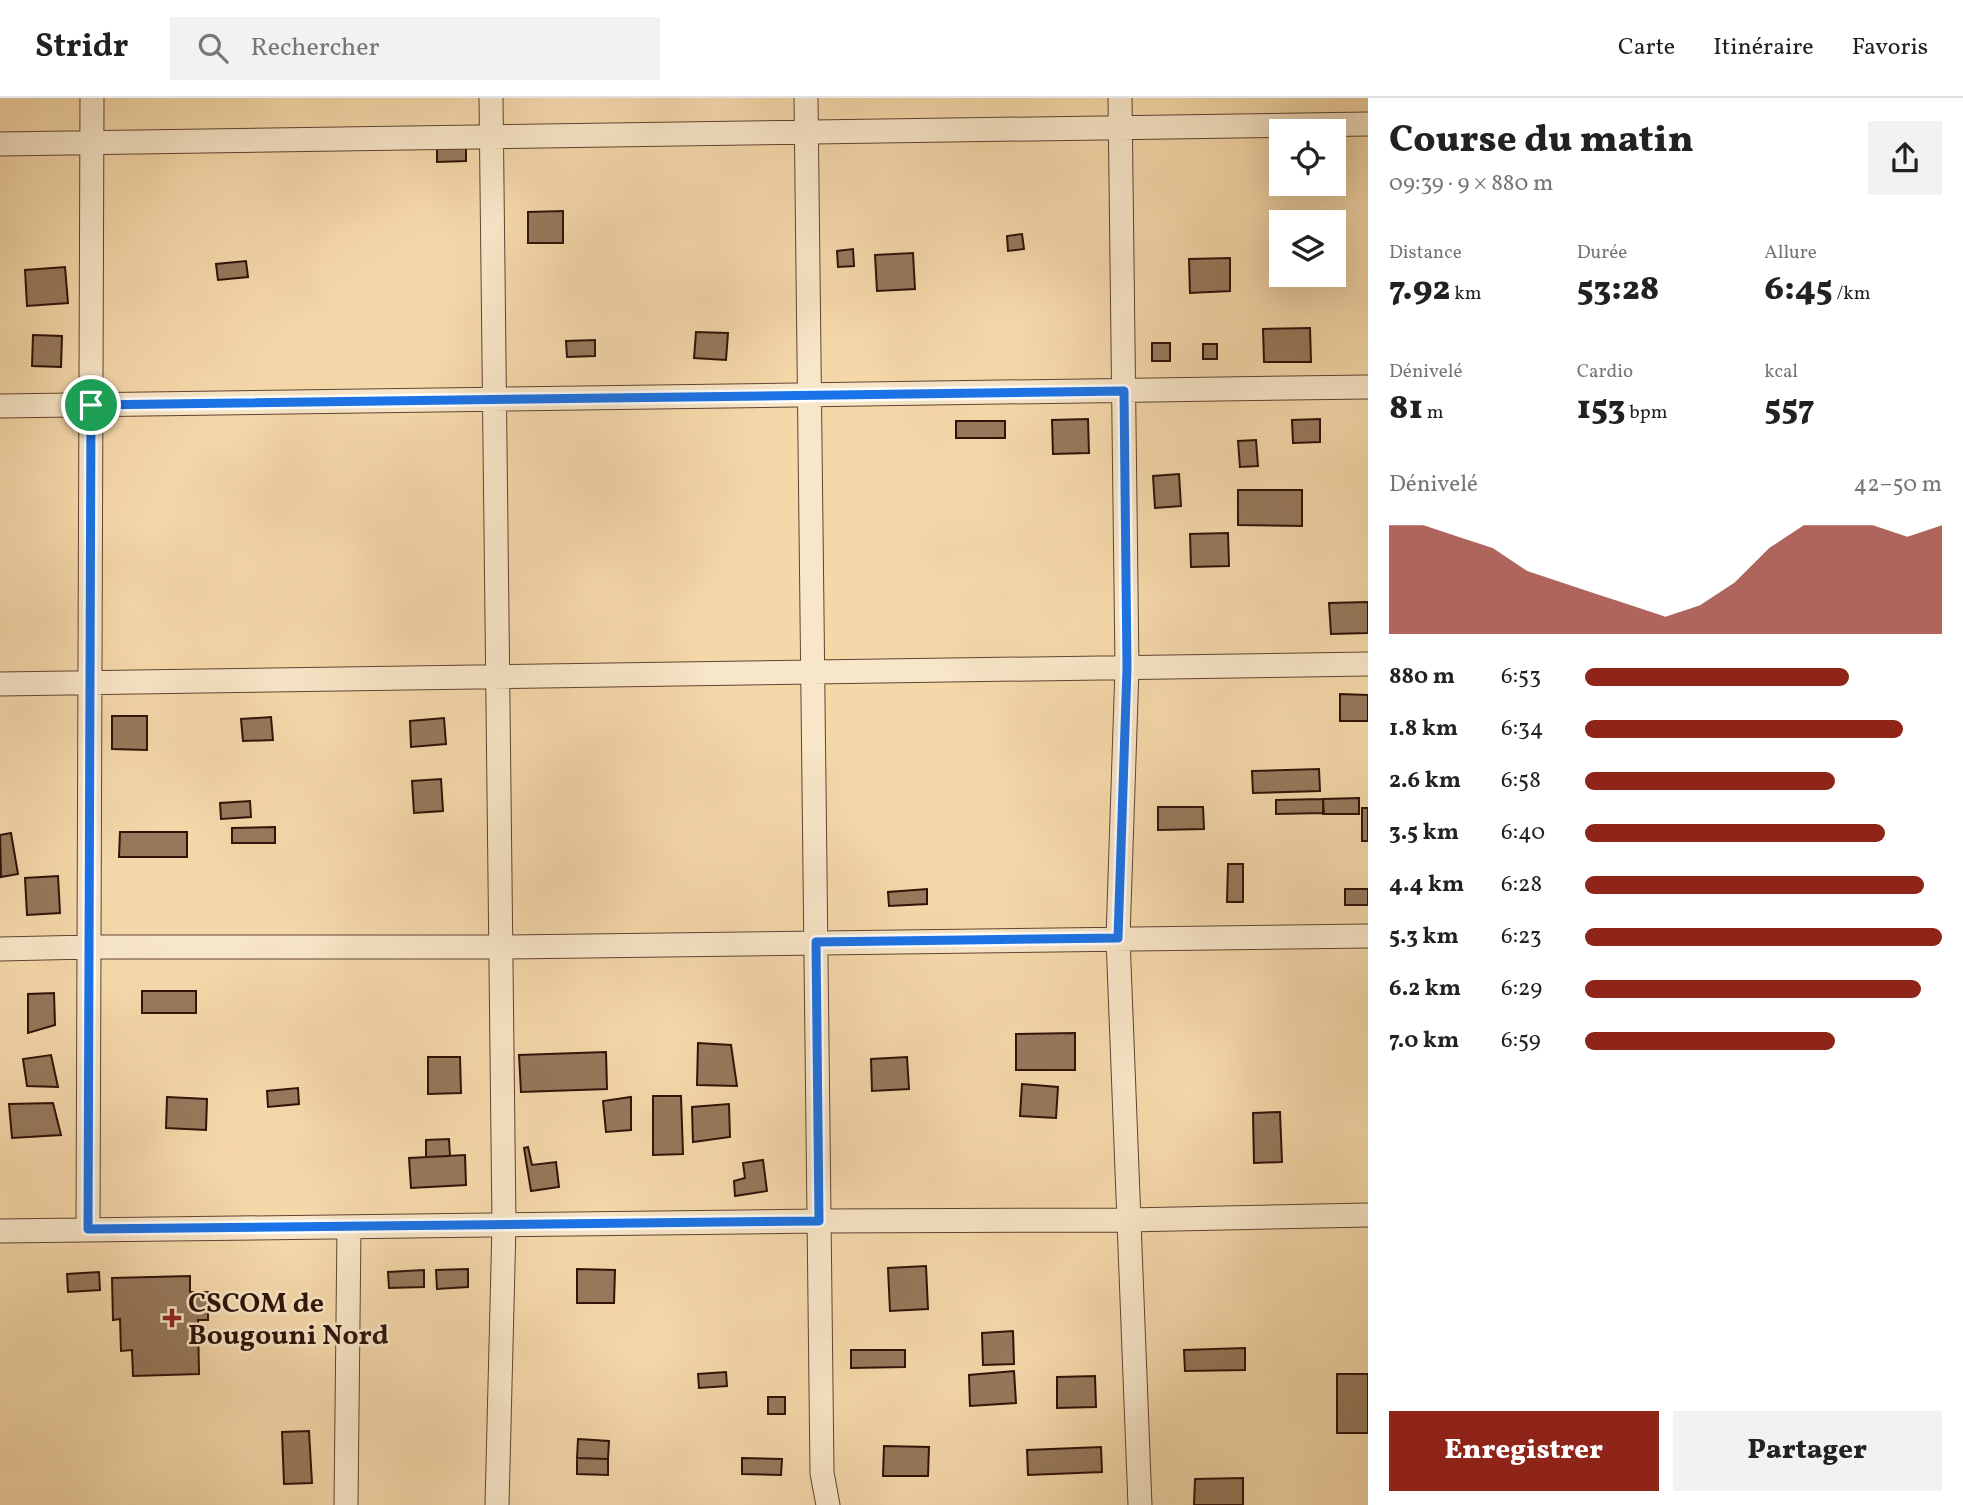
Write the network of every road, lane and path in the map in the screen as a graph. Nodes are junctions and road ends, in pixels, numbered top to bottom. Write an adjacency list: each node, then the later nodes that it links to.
1 (92, 98): 9 (street)
2 (491, 98): 8 (street)
3 (806, 98): 7 (street)
4 (1120, 98): 6 (street)
5 (1368, 124): 6 (street)
6 (1120, 127): 7 (street); 12 (street)
7 (806, 131): 8 (street); 13 (street)
8 (491, 136): 9 (street); 14 (street)
9 (92, 142): 10 (street); 15 (street)
10 (0, 144)
11 (1368, 387): 12 (street)
12 (1124, 391): 13 (street); 18 (street)
13 (809, 395): 14 (street); 19 (street)
14 (494, 399): 15 (street); 20 (street)
15 (91, 405): 16 (street); 21 (street)
16 (0, 406)
17 (1368, 664): 18 (street)
18 (1127, 668): 19 (street); 24 (street)
19 (813, 672): 20 (street); 25 (street)
20 (498, 677): 21 (street); 27 (street)
21 (90, 682): 22 (street); 26 (street)
22 (0, 684)
23 (1368, 936): 24 (street)
24 (1118, 938): 25 (street); 30 (street)
25 (816, 942): 27 (street); 31 (street)
26 (90, 947): 27 (street); 28 (street); 34 (street)
27 (500, 947): 32 (street)
28 (0, 949)
29 (1368, 1215): 30 (street)
30 (1128, 1220): 31 (street); 39 (street)
31 (819, 1221): 32 (street); 38 (street)
32 (504, 1225): 33 (street); 37 (street)
33 (349, 1228): 34 (street); 36 (street)
34 (88, 1229): 35 (street)
35 (0, 1230)
36 (346, 1505)
37 (498, 1505)
38 (828, 1505)
39 (1140, 1505)

